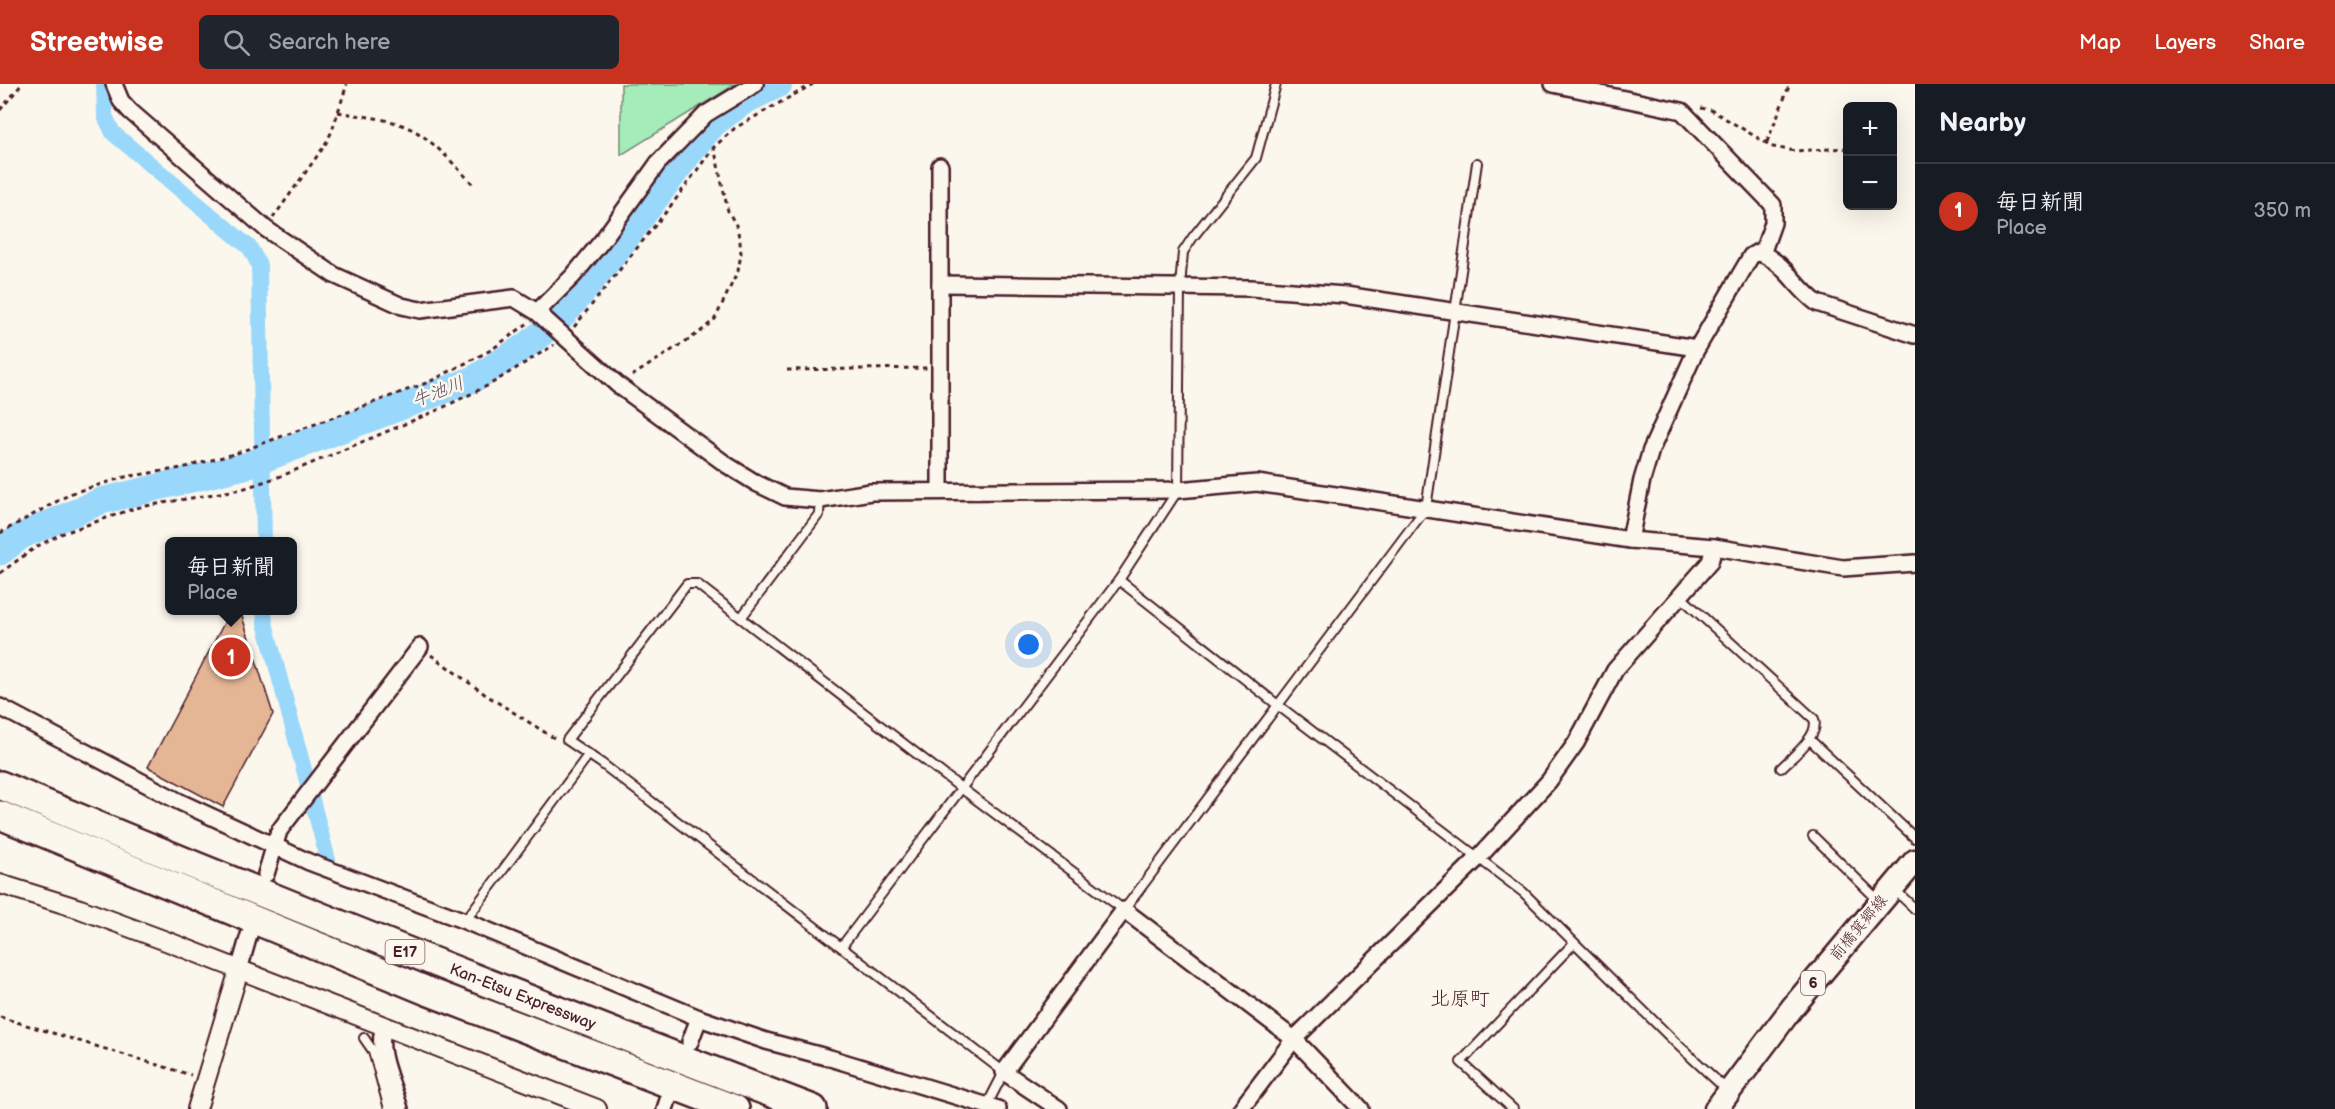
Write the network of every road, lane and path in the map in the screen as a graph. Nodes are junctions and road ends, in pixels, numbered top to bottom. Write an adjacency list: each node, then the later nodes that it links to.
1 (22, 84): 9 (path)
2 (347, 84): 11 (path)
3 (755, 84): 23 (street)
4 (813, 84): 13 (path)
5 (1276, 84): 21 (lane)
6 (1553, 84): 10 (street)
7 (1790, 84): 12 (path)
8 (111, 85): 18 (street)
9 (0, 111)
10 (1682, 111): 12 (path); 19 (street)
11 (338, 112): 17 (path); 18 (path)
12 (1767, 142): 14 (path)
13 (714, 147): 25 (path); 29 (path)
14 (1843, 148)
15 (1477, 163): 22 (lane)
16 (940, 166): 20 (street)
17 (473, 184)
18 (266, 229): 23 (street)
19 (1762, 254): 24 (street); 26 (street)
20 (940, 284): 21 (street); 27 (street)
21 (1180, 287): 22 (street); 30 (lane)
22 (1455, 311): 26 (street); 33 (lane)
23 (539, 315): 25 (street); 34 (path)
24 (1915, 336)
25 (564, 337): 29 (street); 38 (path)
26 (1697, 348): 35 (street)
27 (940, 367): 28 (path); 31 (street)
28 (787, 370)
29 (618, 385): 32 (street)
30 (1178, 490): 31 (street); 33 (street); 39 (lane)
31 (940, 491): 32 (street)
32 (820, 500): 41 (lane)
33 (1426, 508): 35 (street); 43 (lane)
34 (0, 533)
35 (1630, 540): 36 (street)
36 (1714, 547): 37 (street); 40 (street)
37 (1915, 563)
38 (0, 573)
39 (1119, 579): 43 (lane); 50 (lane)
40 (1680, 595): 45 (lane); 55 (street)
41 (741, 618): 46 (lane); 50 (lane)
42 (420, 647): 46 (path); 54 (street)
43 (1279, 706): 55 (lane); 61 (lane)
44 (0, 707): 54 (street)
45 (1809, 738): 48 (lane); 53 (lane)
46 (567, 740): 47 (lane)
47 (589, 754): 62 (lane); 65 (lane)
48 (1781, 768)
49 (0, 785): 83 (highway, Kan-Etsu Expressway / E17)
50 (961, 788): 61 (lane); 65 (lane)
51 (0, 815): 82 (highway, Kan-Etsu Expressway / E17)
52 (1813, 836): 59 (lane)
53 (1915, 838)
54 (274, 847): 57 (street); 62 (street)
55 (1479, 857): 64 (lane); 71 (street)
56 (1915, 861): 59 (main road, 前橋箕郷線 / 6)
57 (266, 874)
58 (0, 884): 66 (street)
59 (1887, 895): 60 (lane); 75 (main road, 前橋箕郷線 / 6)
60 (1915, 909)
61 (1124, 910): 71 (street); 73 (street)
62 (465, 921): 68 (street)
63 (249, 935): 66 (street)
64 (1574, 943): 75 (lane); 87 (lane)
65 (842, 946): 73 (lane)
66 (239, 970): 69 (street); 74 (street)
67 (0, 1017): 74 (path)
68 (699, 1018): 72 (street); 76 (street)
69 (384, 1026): 80 (street); 81 (street)
70 (364, 1038): 79 (lane)
71 (1294, 1039): 85 (street); 86 (street)
72 (690, 1042)
73 (1004, 1072): 77 (lane); 84 (street)
74 (206, 1080): 78 (street)
75 (1726, 1102)
76 (960, 1103): 77 (street)
77 (992, 1107)
78 (197, 1109)
79 (389, 1109)
80 (400, 1109)
81 (597, 1109)
82 (735, 1109)
83 (813, 1109)
84 (1059, 1109)
85 (1241, 1109)
86 (1361, 1109)
87 (1513, 1109)

